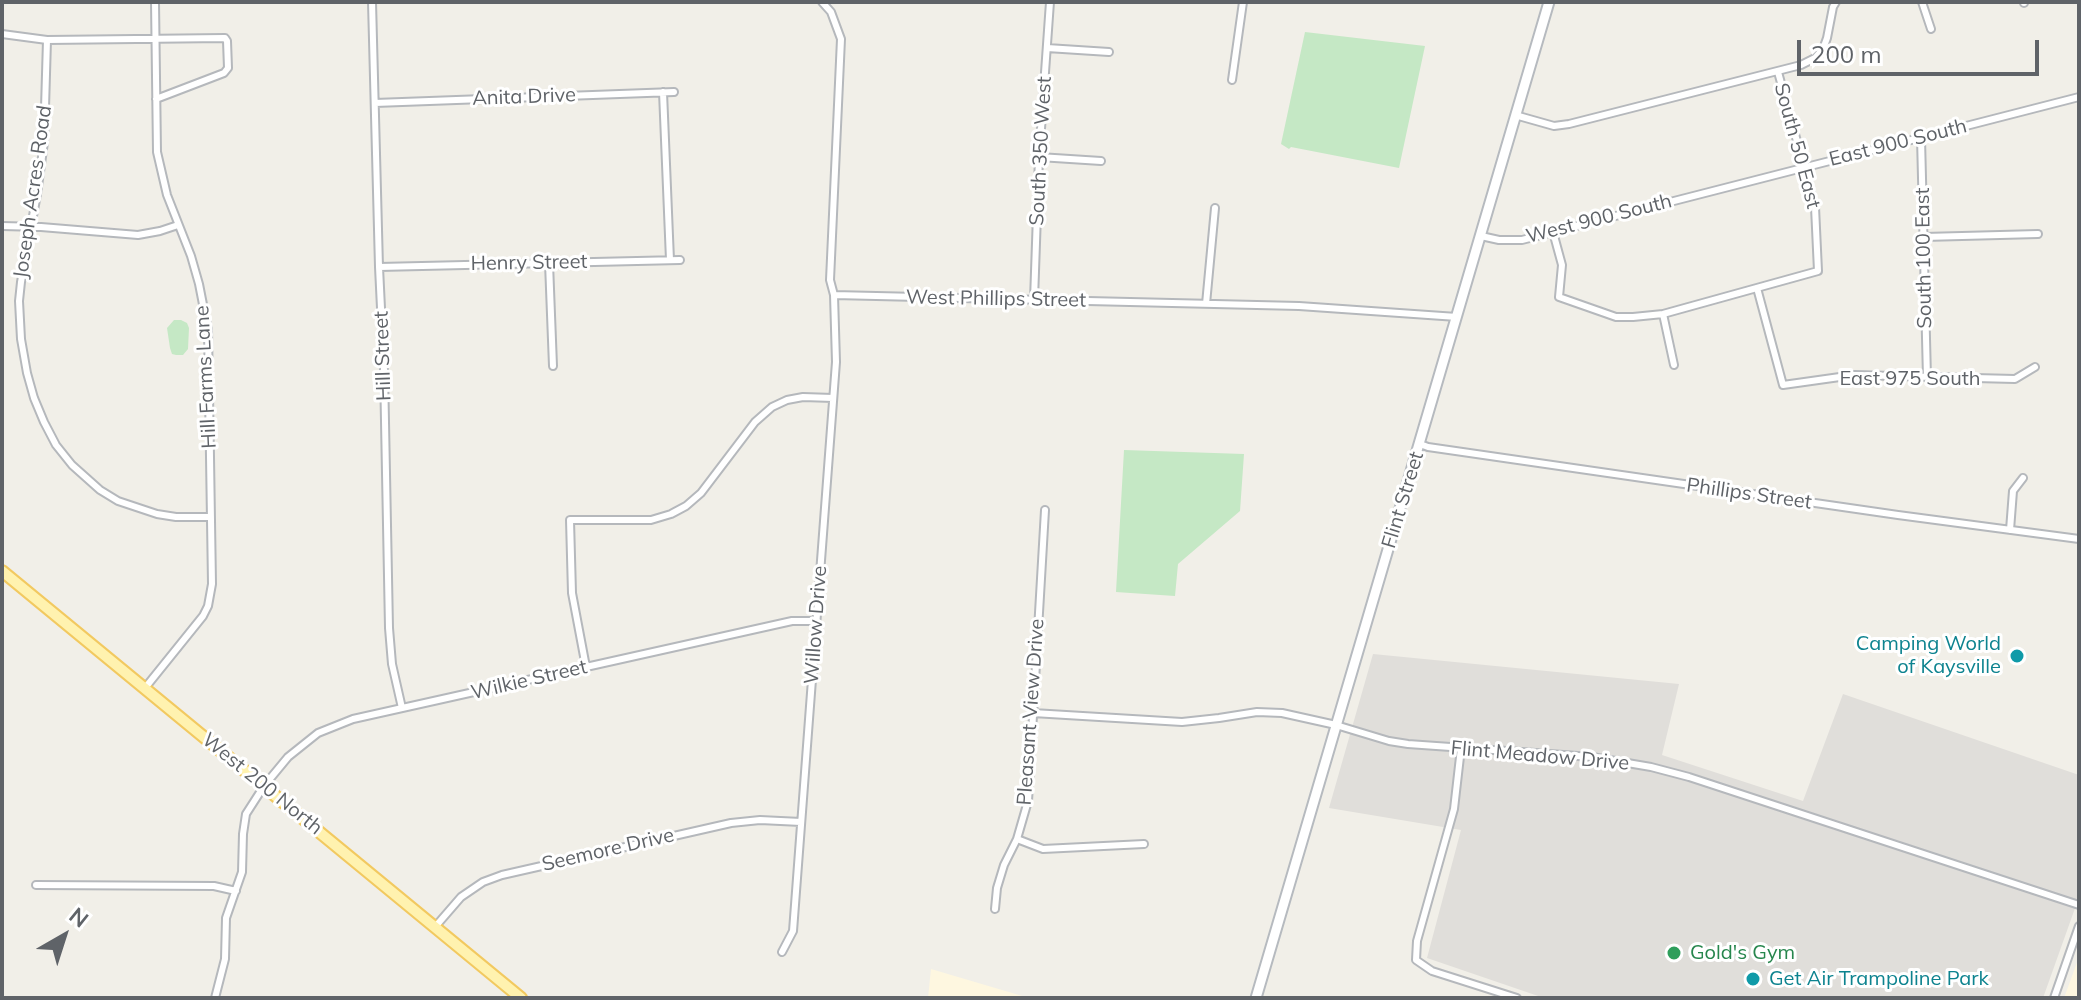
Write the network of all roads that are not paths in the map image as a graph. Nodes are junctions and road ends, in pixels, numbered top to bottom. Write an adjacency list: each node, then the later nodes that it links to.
1 (155, 2): 11 (street, Hill Farms Lane)
2 (372, 2): 21 (street, Hill Street)
3 (822, 2): 41 (street)
4 (1050, 2): 13 (street, South 350 West)
5 (1243, 2): 16 (street)
6 (1549, 2): 22 (street, Flint Street)
7 (1836, 2): 15 (street)
8 (1922, 2): 9 (street)
9 (1931, 29)
10 (2, 34): 12 (street)
11 (155, 39): 12 (street); 20 (street, Hill Farms Lane); 20 (street)
12 (47, 40): 31 (street, Joseph Acres Road)
13 (1047, 48): 14 (street); 24 (street, South 350 West)
14 (1109, 52)
15 (1778, 72): 22 (street); 26 (street, South 50 East)
16 (1232, 80)
17 (663, 92): 18 (street, Anita Drive); 21 (street, Anita Drive); 36 (street)
18 (674, 92)
19 (2079, 97): 23 (street, East 900 South)
20 (156, 99): 29 (street, Hill Farms Lane)
21 (375, 103): 39 (street, Hill Street)
22 (1515, 115): 34 (street, Flint Street)
23 (1921, 138): 26 (street, East 900 South); 35 (street, South 100 East)
24 (1039, 157): 25 (street); 42 (street, South 350 West)
25 (1101, 161)
26 (1803, 167): 27 (street, East 900 South); 40 (street, South 50 East)
27 (1716, 189): 32 (street, West 900 South)
28 (1215, 208): 43 (street)
29 (178, 225): 31 (street); 54 (street, Hill Farms Lane)
30 (2, 226): 31 (street)
31 (31, 226): 54 (street, Joseph Acres Road)
32 (1553, 232): 34 (street, West 900 South); 44 (street)
33 (2038, 234): 35 (street)
34 (1481, 236): 45 (street, Flint Street)
35 (1924, 237): 49 (street, South 100 East)
36 (670, 260): 37 (street, Henry Street); 38 (street, Henry Street)
37 (680, 260)
38 (549, 263): 39 (street, Henry Street); 47 (street)
39 (379, 267): 61 (street, Hill Street)
40 (1757, 288): 44 (street); 49 (street, East 975 South)
41 (834, 295): 42 (street, West Phillips Street); 50 (street, Willow Drive)
42 (1034, 300): 43 (street, West Phillips Street)
43 (1206, 304): 45 (street, West Phillips Street)
44 (1663, 314): 46 (street)
45 (1457, 317): 51 (street, Flint Street)
46 (1674, 365)
47 (553, 366)
48 (2035, 367): 49 (street, East 975 South)
49 (1927, 378)
50 (833, 398): 58 (street, Willow Drive); 59 (street)
51 (1420, 444): 55 (street, Phillips Street); 63 (street, Flint Street)
52 (2023, 478): 55 (street)
53 (1045, 510): 62 (street, Pleasant View Drive)
54 (211, 517): 60 (street, Hill Farms Lane)
55 (2010, 530): 56 (street, Phillips Street)
56 (2079, 539)
57 (2, 571): 60 (main road, West 200 North)
58 (816, 621): 59 (street, Wilkie Street); 66 (street, Willow Drive)
59 (586, 667): 61 (street, Wilkie Street)
60 (145, 688): 65 (main road, West 200 North)
61 (402, 708): 65 (street, Wilkie Street)
62 (1033, 713): 63 (street, Flint Meadow Drive); 67 (street, Pleasant View Drive)
63 (1336, 725): 64 (street, Flint Meadow Drive); 78 (street, Flint Street)
64 (1461, 748): 71 (street, Flint Meadow Drive); 79 (street)
65 (264, 786): 70 (street, Wilkie Street); 74 (main road, West 200 North)
66 (801, 822): 74 (street, Seemore Drive); 75 (street, Willow Drive)
67 (1017, 839): 68 (street); 72 (street, Pleasant View Drive)
68 (1144, 844)
69 (36, 885): 70 (street)
70 (236, 891): 76 (street, Wilkie Street)
71 (2079, 905)
72 (995, 909)
73 (2079, 926): 80 (street)
74 (435, 927): 77 (main road, West 200 North)
75 (782, 952)
76 (215, 998)
77 (521, 998)
78 (1256, 998)
79 (1517, 998)
80 (2054, 998)

